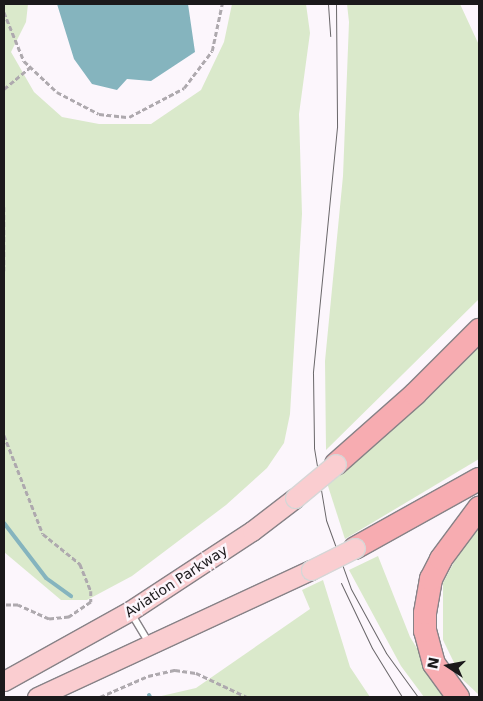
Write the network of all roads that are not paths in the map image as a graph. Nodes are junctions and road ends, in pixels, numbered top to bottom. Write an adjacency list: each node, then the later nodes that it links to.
1 (479, 330): 2 (highway)
2 (336, 464): 6 (main road, Aviation Parkway, bridge)
3 (479, 479): 5 (highway)
4 (479, 508): 10 (highway)
5 (355, 548): 7 (main road, bridge)
6 (130, 611): 7 (lane); 8 (main road, Aviation Parkway)
7 (151, 647): 9 (main road)
8 (4, 681)
9 (37, 697)
10 (458, 697)

